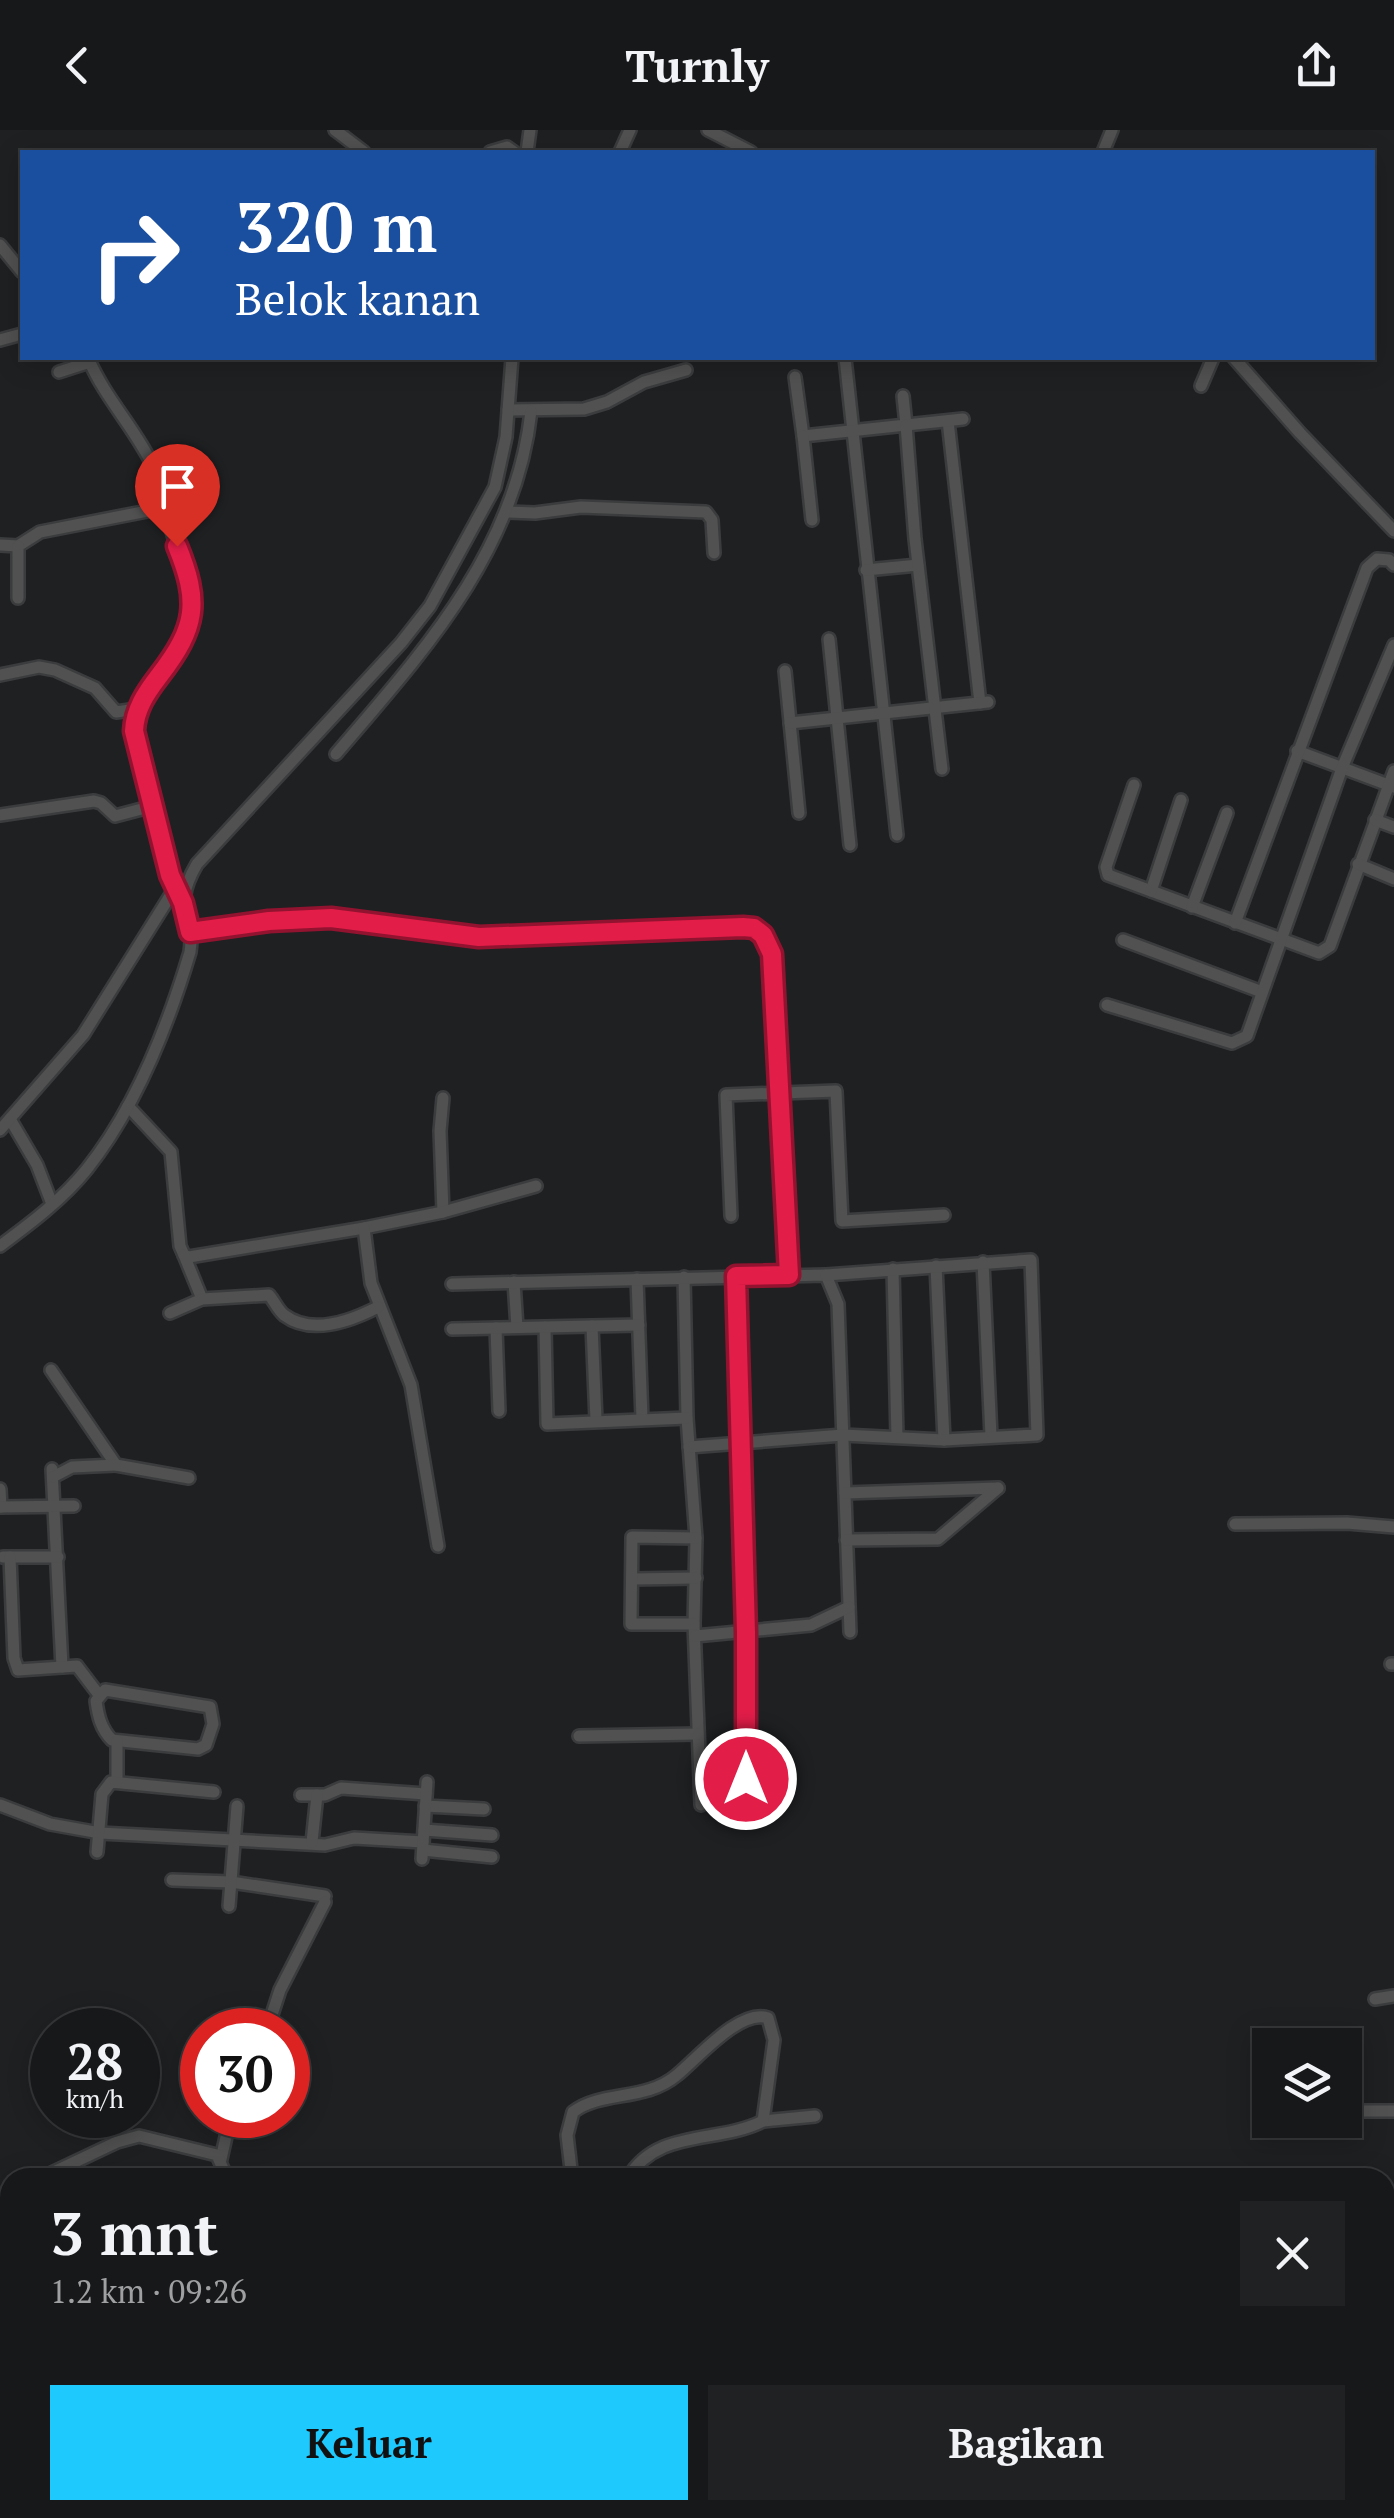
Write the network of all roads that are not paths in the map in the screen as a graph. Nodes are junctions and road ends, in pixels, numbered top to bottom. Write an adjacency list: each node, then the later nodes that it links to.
1 (335, 130): 3 (street)
2 (708, 130): 4 (street)
3 (361, 150)
4 (747, 150)
5 (0, 244): 6 (street)
6 (20, 269)
7 (89, 360): 13 (street); 24 (street)
8 (512, 360): 17 (street)
9 (845, 360): 21 (street)
10 (1212, 360): 15 (street)
11 (1236, 360): 27 (street)
12 (686, 370): 17 (street)
13 (59, 372)
14 (794, 376): 22 (street)
15 (1201, 386)
16 (903, 396): 20 (street)
17 (520, 411): 23 (street); 23 (street)
18 (963, 419): 19 (street)
19 (948, 421): 20 (street); 42 (street)
20 (906, 425): 21 (street); 33 (street)
21 (855, 431): 22 (street); 34 (street)
22 (803, 436): 26 (street)
23 (517, 438): 25 (street); 30 (street)
24 (168, 507): 29 (street); 43 (street)
25 (506, 512): 30 (street); 31 (street)
26 (812, 520)
27 (1394, 531)
28 (0, 546): 29 (street)
29 (18, 546): 35 (street)
30 (476, 548): 41 (street); 41 (street)
31 (714, 553)
32 (1394, 565): 47 (street)
33 (918, 566): 34 (street); 42 (street)
34 (866, 570): 44 (street)
35 (18, 598)
36 (829, 639): 45 (street)
37 (1394, 644): 40 (street)
38 (785, 670): 46 (street)
39 (0, 675): 43 (street)
40 (1389, 675): 49 (street)
41 (387, 677): 48 (street); 67 (street)
42 (937, 708): 44 (street); 50 (street)
43 (137, 709): 55 (street)
44 (882, 713): 45 (street); 61 (street)
45 (837, 718): 46 (street); 62 (street)
46 (790, 723): 56 (street)
47 (1297, 751): 49 (street); 69 (street)
48 (336, 754)
49 (1342, 768): 53 (street); 71 (street)
50 (942, 769)
51 (1394, 770): 53 (street)
52 (1134, 785): 66 (street)
53 (1391, 786): 59 (street)
54 (1181, 800): 66 (street)
55 (153, 806): 58 (street); 65 (street)
56 (799, 813)
57 (1226, 813): 68 (street)
58 (0, 815)
59 (1375, 820): 60 (street); 63 (street)
60 (1394, 827)
61 (897, 835)
62 (850, 845)
63 (1358, 864): 64 (street); 71 (street)
64 (1394, 879)
65 (175, 888): 67 (street); 78 (street)
66 (1151, 891): 68 (street)
67 (183, 903): 70 (street)
68 (1192, 906): 69 (street)
69 (1236, 922): 71 (street)
70 (190, 932): 75 (street); 77 (street)
71 (1282, 938): 73 (street)
72 (1123, 940): 73 (street)
73 (1262, 992): 74 (street)
74 (1107, 1005)
75 (780, 1094): 83 (street); 84 (street); 91 (street)
76 (443, 1098): 82 (street)
77 (128, 1106): 81 (street); 87 (street)
78 (10, 1119): 79 (street); 81 (street)
79 (0, 1130)
80 (536, 1186): 82 (street)
81 (52, 1204): 86 (street)
82 (443, 1212): 85 (street)
83 (944, 1215)
84 (731, 1216)
85 (364, 1228): 87 (street); 99 (street)
86 (0, 1246)
87 (184, 1255): 98 (street)
88 (983, 1262): 89 (street); 113 (street); 113 (street)
89 (936, 1266): 90 (street); 115 (street)
90 (893, 1269): 92 (street); 114 (street)
91 (789, 1275): 92 (street); 93 (street)
92 (826, 1275): 112 (street)
93 (736, 1276): 94 (street); 116 (street)
94 (684, 1277): 95 (street); 109 (street)
95 (637, 1279): 96 (street); 101 (street)
96 (514, 1282): 97 (street); 105 (street)
97 (452, 1284)
98 (202, 1299): 99 (street); 100 (street)
99 (378, 1306): 129 (street)
100 (170, 1313)
101 (639, 1325): 102 (street); 110 (street)
102 (592, 1326): 103 (street); 111 (street)
103 (545, 1327): 105 (street); 111 (street)
104 (496, 1328): 105 (street); 106 (street); 108 (street)
105 (517, 1328)
106 (452, 1329)
107 (51, 1370): 118 (street)
108 (499, 1410)
109 (688, 1418): 110 (street); 117 (street)
110 (642, 1419): 111 (street)
111 (596, 1420)
112 (842, 1435): 114 (street); 116 (street); 121 (street)
113 (991, 1436): 115 (street)
114 (897, 1437): 115 (street)
115 (944, 1440)
116 (738, 1442): 117 (street); 136 (street)
117 (689, 1447): 127 (street)
118 (116, 1465): 119 (street); 122 (street)
119 (189, 1478)
120 (0, 1489): 124 (street)
121 (845, 1493): 128 (street); 128 (street)
122 (54, 1506): 123 (street); 124 (street); 130 (street)
123 (74, 1506)
124 (0, 1507)
125 (1235, 1524): 126 (street)
126 (1394, 1527)
127 (696, 1538): 131 (street); 132 (street)
128 (846, 1540): 134 (street)
129 (438, 1546)
130 (58, 1557): 133 (street); 138 (street)
131 (696, 1578): 132 (street); 135 (street)
132 (632, 1579): 135 (street)
133 (6, 1591): 138 (street)
134 (849, 1606): 136 (street); 137 (street)
135 (694, 1630): 136 (street); 140 (street)
136 (746, 1632): 143 (street)
137 (850, 1632)
138 (62, 1668): 139 (street)
139 (99, 1695): 142 (street); 142 (street)
140 (698, 1734): 141 (street); 150 (street)
141 (579, 1736)
142 (117, 1741): 144 (street)
143 (746, 1779)
144 (117, 1782): 145 (street); 153 (street)
145 (214, 1792)
146 (426, 1794): 148 (street); 152 (street); 157 (street)
147 (301, 1795): 148 (street)
148 (317, 1795): 156 (street)
149 (0, 1805): 153 (street)
150 (701, 1805)
151 (237, 1806): 155 (street)
152 (484, 1809)
153 (100, 1833): 155 (street); 158 (street)
154 (492, 1835): 157 (street)
155 (234, 1840): 156 (street); 161 (street)
156 (312, 1842): 157 (street)
157 (423, 1845): 159 (street)
158 (97, 1852)
159 (492, 1857)
160 (172, 1880): 161 (street)
161 (231, 1882): 162 (street); 165 (street)
162 (229, 1906)
163 (1394, 1996): 164 (street)
164 (1375, 1998)
165 (274, 2008)
166 (1362, 2111): 167 (street)
167 (1394, 2111)
168 (815, 2116): 169 (street)
169 (763, 2121): 174 (street); 175 (street)
170 (226, 2138): 171 (street)
171 (221, 2159): 172 (street); 173 (street)
172 (62, 2168)
173 (224, 2168)
174 (571, 2168)
175 (635, 2168)

